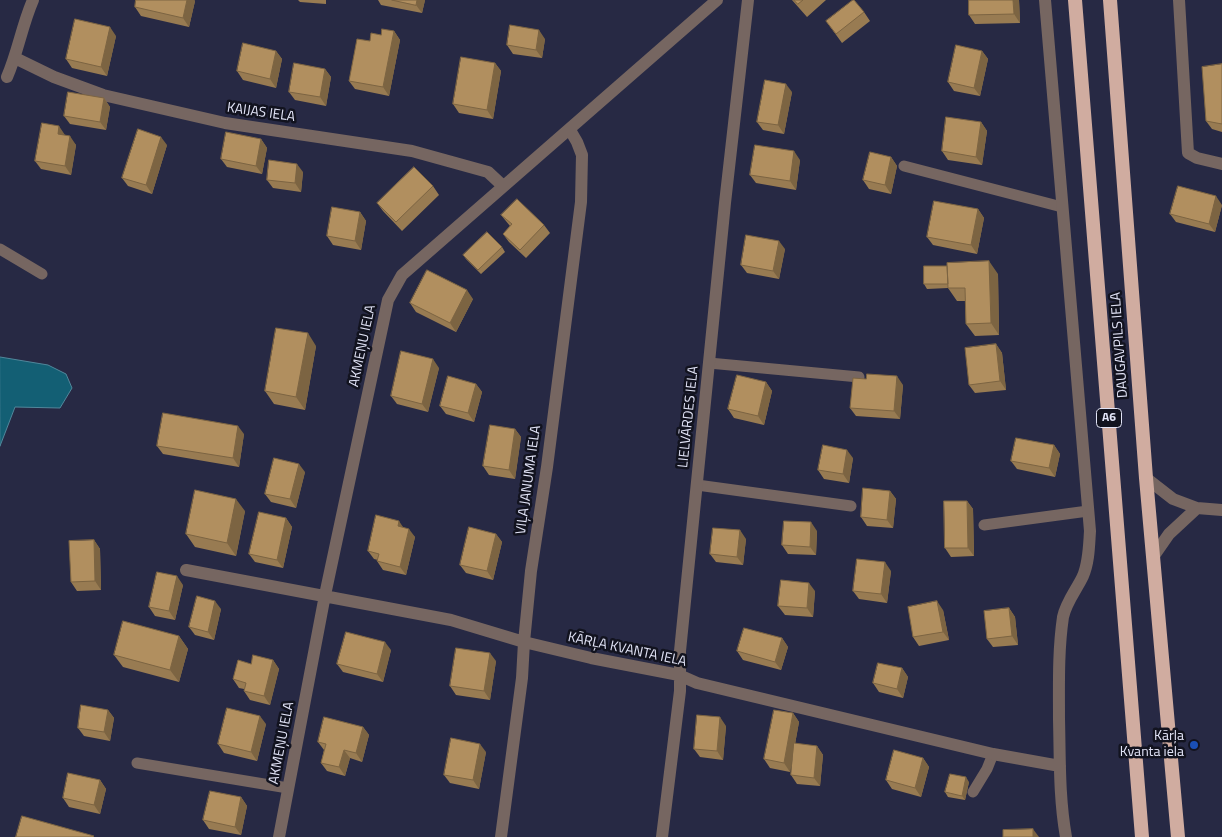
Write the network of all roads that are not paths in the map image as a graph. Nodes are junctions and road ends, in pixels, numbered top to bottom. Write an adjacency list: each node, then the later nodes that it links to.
1 (33, 0): 8 (street)
2 (717, 0): 10 (street, AKMEŅU IELA)
3 (748, 0): 17 (street, LIELVĀRDES IELA)
4 (1045, 0): 14 (street)
5 (1075, 0): 40 (highway, DAUGAVPILS IELA / A6)
6 (1110, 0): 19 (highway, DAUGAVPILS IELA / A6)
7 (1178, 0): 11 (street)
8 (15, 58): 9 (street); 13 (street, KAIJAS IELA)
9 (7, 77)
10 (570, 130): 13 (street, AKMEŅU IELA); 29 (street, VIĻA JANUMA IELA)
11 (1222, 164)
12 (904, 166): 14 (lane)
13 (503, 186): 28 (street, AKMEŅU IELA)
14 (1062, 207): 24 (street)
15 (0, 249): 16 (lane)
16 (42, 274)
17 (709, 363): 18 (lane); 20 (street, LIELVĀRDES IELA)
18 (859, 378)
19 (1146, 478): 22 (street); 26 (highway, DAUGAVPILS IELA / A6)
20 (697, 485): 21 (lane); 30 (street, LIELVĀRDES IELA)
21 (851, 506)
22 (1197, 508): 23 (street); 26 (street)
23 (1222, 510)
24 (1088, 511): 25 (lane); 33 (street)
25 (984, 525)
26 (1153, 557): 41 (highway, DAUGAVPILS IELA / A6)
27 (186, 570): 28 (street, KĀRĻA KVANTA IELA)
28 (325, 595): 29 (street, KĀRĻA KVANTA IELA); 34 (street, AKMEŅU IELA)
29 (524, 642): 30 (street, KĀRĻA KVANTA IELA); 37 (street, VIĻA JANUMA IELA)
30 (679, 675): 31 (street, KĀRĻA KVANTA IELA); 38 (street, LIELVĀRDES IELA)
31 (994, 754): 33 (street, KĀRĻA KVANTA IELA); 35 (lane)
32 (137, 763): 34 (lane)
33 (1060, 766): 39 (street)
34 (288, 788): 36 (street, AKMEŅU IELA)
35 (973, 792)
36 (279, 837)
37 (501, 837)
38 (662, 837)
39 (1066, 837)
40 (1142, 837)
41 (1178, 837)

